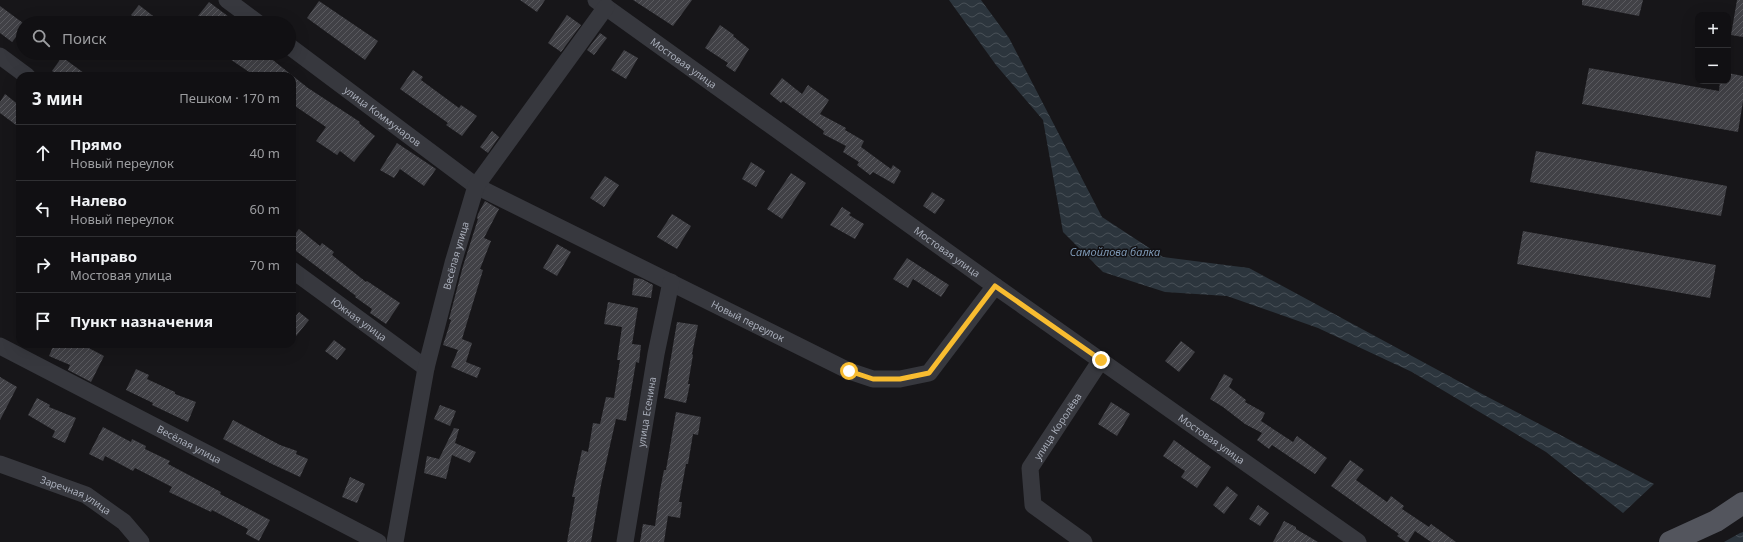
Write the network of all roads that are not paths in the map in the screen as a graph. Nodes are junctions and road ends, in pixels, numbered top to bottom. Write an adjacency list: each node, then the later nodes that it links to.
1 (227, 0): 3 (street)
2 (601, 4): 7 (street, Весёлая улица); 10 (street, Мостовая улица)
3 (249, 16)
4 (296, 51): 7 (street, улица Коммунаров)
5 (0, 56): 6 (street)
6 (22, 72)
7 (476, 186): 9 (street, Новый переулок); 13 (street, Весёлая улица)
8 (296, 273): 13 (street, Южная улица)
9 (671, 282): 10 (street, Новый переулок); 19 (street, улица Есенина)
10 (995, 286): 12 (street, Мостовая улица)
11 (0, 346): 17 (street, Весёлая улица)
12 (1101, 360): 20 (street, улица Королёва); 21 (street, Мостовая улица)
13 (426, 368): 18 (street, Весёлая улица)
14 (0, 464): 16 (street, Заречная улица)
15 (1743, 503): 22 (main road)
16 (141, 542)
17 (378, 542)
18 (395, 542)
19 (625, 542)
20 (1084, 542)
21 (1358, 542)
22 (1670, 542)

